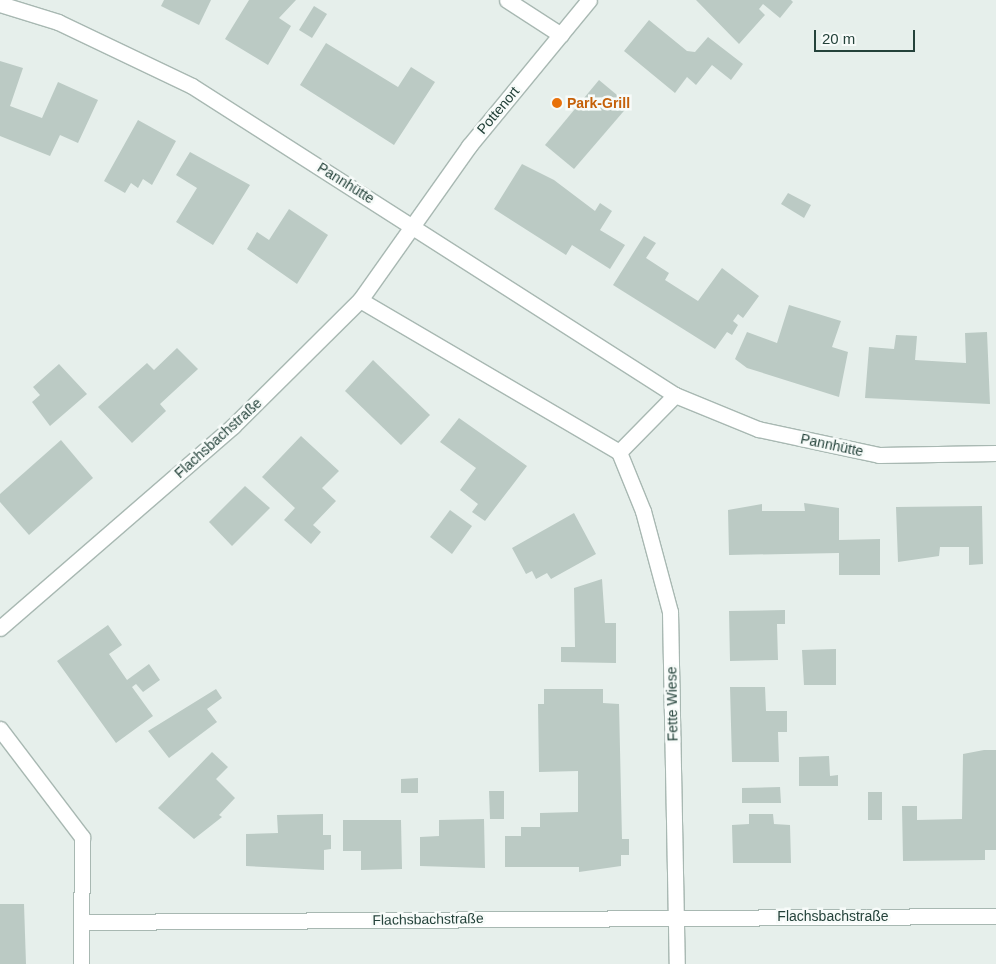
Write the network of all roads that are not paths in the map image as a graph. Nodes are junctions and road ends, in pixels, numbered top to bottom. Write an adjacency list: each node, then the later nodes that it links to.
1 (508, 0): 4 (street)
2 (589, 0): 4 (street, Pottenort)
3 (0, 4): 5 (street, Pannhütte)
4 (561, 35): 5 (street, Pottenort)
5 (412, 224): 6 (street, Flachsbachstraße); 7 (street, Pannhütte)
6 (360, 300): 8 (street); 10 (street, Flachsbachstraße)
7 (675, 395): 8 (street); 9 (street, Pannhütte)
8 (619, 452): 12 (street, Fette Wiese)
9 (996, 453)
10 (0, 628)
11 (0, 729): 14 (street)
12 (676, 916): 13 (street, Flachsbachstraße); 14 (street, Flachsbachstraße); 16 (street, Fette Wiese)
13 (996, 916)
14 (81, 922): 15 (street)
15 (80, 964)
16 (677, 964)

